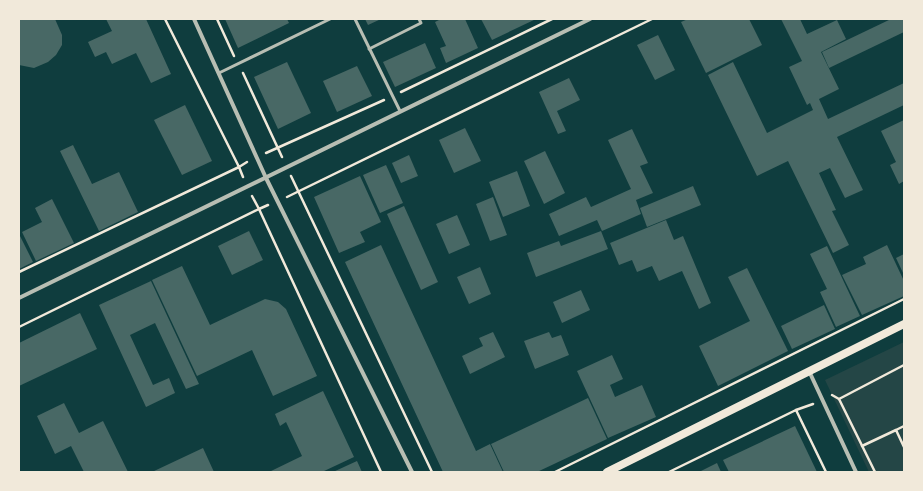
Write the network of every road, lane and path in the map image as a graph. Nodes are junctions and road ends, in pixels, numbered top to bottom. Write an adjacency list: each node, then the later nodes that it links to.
1 (165, 19): 17 (path)
2 (194, 19): 12 (street)
3 (217, 19): 11 (path)
4 (330, 19): 11 (lane)
5 (355, 19): 10 (lane)
6 (419, 19): 10 (lane)
7 (552, 19): 13 (path)
8 (590, 19): 14 (street)
9 (652, 19): 21 (path)
10 (369, 49): 13 (lane)
11 (238, 63): 12 (lane); 15 (path)
12 (219, 73): 16 (street)
13 (393, 96): 14 (lane); 15 (path)
14 (400, 112): 18 (street)
15 (277, 148): 16 (path); 18 (path)
16 (257, 158): 17 (path); 19 (street)
17 (239, 167): 20 (path); 24 (path)
18 (287, 168): 19 (street); 21 (path)
19 (266, 178): 20 (street); 22 (street)
20 (247, 188): 23 (path); 25 (street)
21 (298, 192): 22 (path); 40 (path)
22 (278, 201): 23 (path); 39 (street)
23 (259, 209): 28 (path); 38 (path)
24 (19, 272)
25 (19, 298)
26 (904, 299): 41 (path)
27 (904, 324): 30 (main road)
28 (19, 327)
29 (904, 365): 31 (path)
30 (809, 371): 32 (street); 42 (main road)
31 (839, 399): 32 (path); 36 (path)
32 (823, 401): 33 (path); 45 (street)
33 (796, 410): 43 (path); 44 (path)
34 (904, 426): 35 (path)
35 (896, 430): 36 (path); 37 (path)
36 (862, 446): 46 (path)
37 (904, 447)
38 (380, 472)
39 (412, 472)
40 (432, 472)
41 (555, 472)
42 (607, 472)
43 (669, 472)
44 (826, 472)
45 (856, 472)
46 (875, 472)

